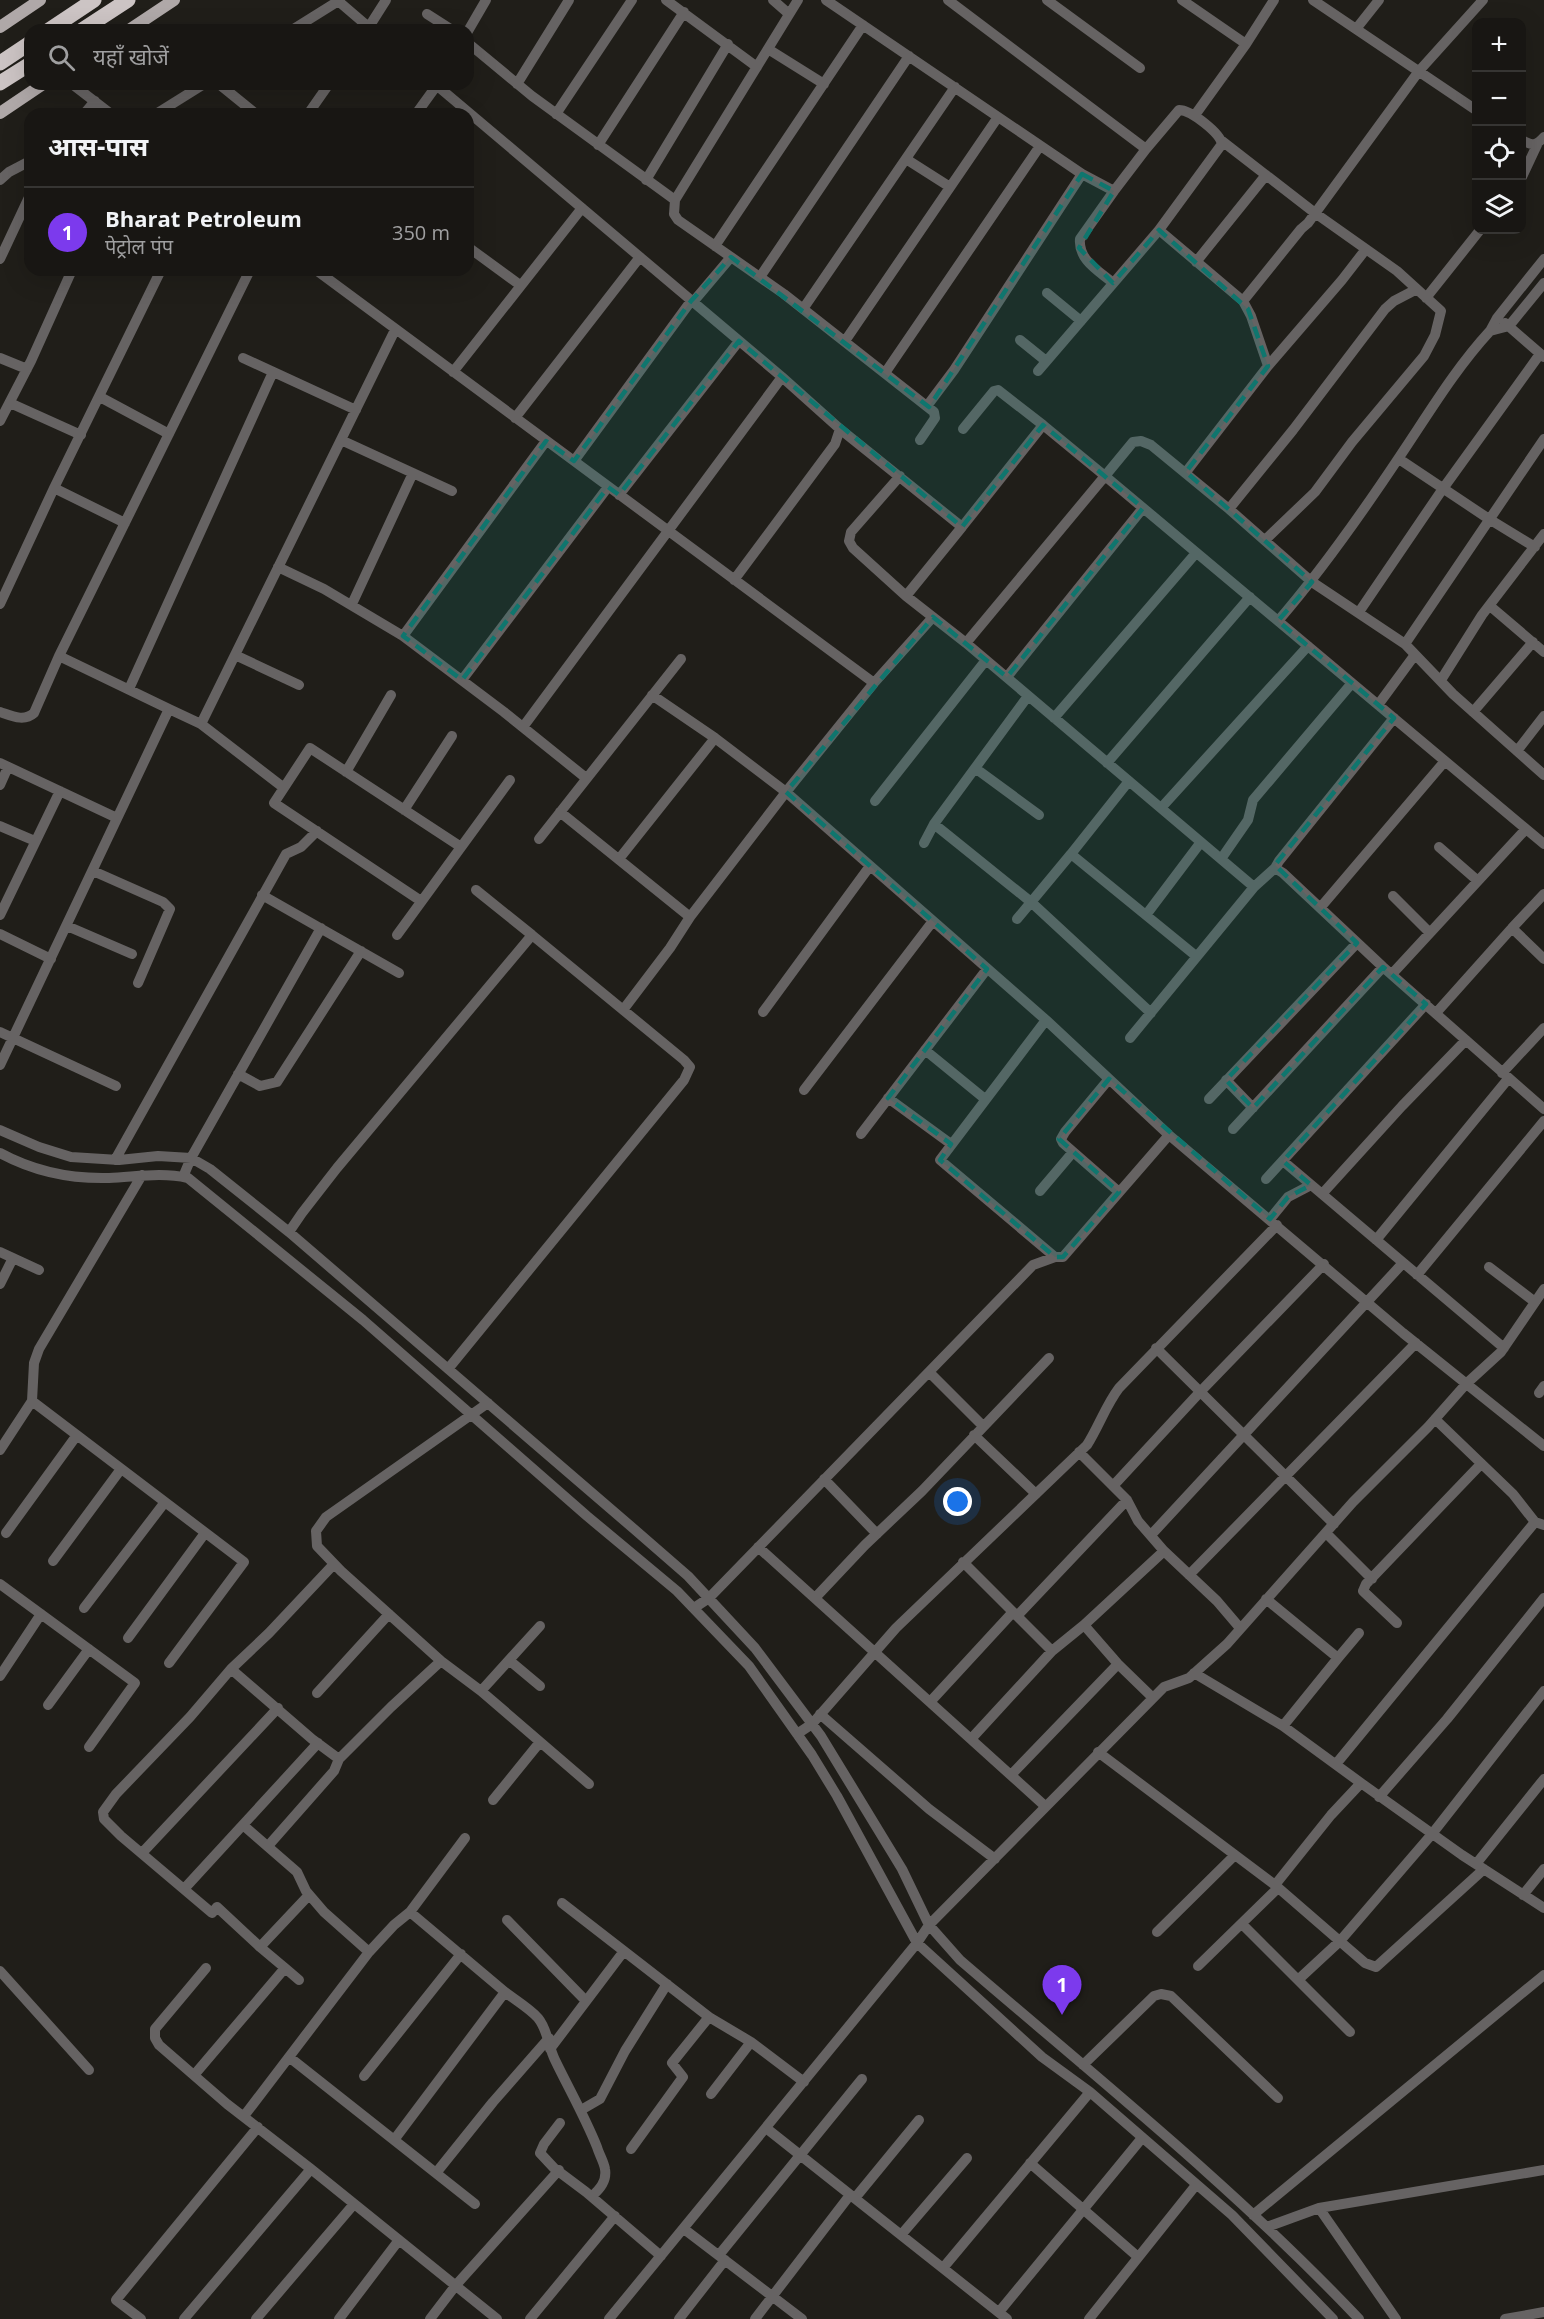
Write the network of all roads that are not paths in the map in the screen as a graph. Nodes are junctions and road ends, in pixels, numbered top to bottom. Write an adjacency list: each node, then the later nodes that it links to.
1 (40, 0): 34 (main road)
2 (94, 0): 25 (highway)
3 (128, 0): 26 (highway)
4 (174, 0): 27 (main road)
5 (338, 0): 28 (street); 29 (street)
6 (386, 0): 30 (street)
7 (486, 0): 32 (street)
8 (569, 0): 48 (street)
9 (632, 0): 68 (street)
10 (666, 0): 22 (street)
11 (773, 0): 24 (street)
12 (798, 0): 24 (street)
13 (826, 0): 33 (street)
14 (948, 0): 77 (street)
15 (1047, 0): 21 (street)
16 (1182, 0): 37 (street)
17 (1274, 0): 37 (street)
18 (1313, 0): 35 (street)
19 (1379, 0): 35 (street)
20 (1483, 0): 46 (street)
21 (1063, 5): 45 (street)
22 (684, 12): 36 (street); 75 (street)
23 (427, 14): 31 (street)
24 (789, 14): 40 (street)
25 (58, 24)
26 (91, 24)
27 (138, 24)
28 (301, 24)
29 (364, 24)
30 (372, 24)
31 (443, 24)
32 (472, 24)
33 (863, 25): 41 (street); 49 (street)
34 (0, 27)
35 (1356, 29): 46 (street)
36 (728, 44): 43 (street); 84 (street)
37 (1246, 44): 70 (street)
38 (24, 47): 42 (highway)
39 (474, 48): 48 (street)
40 (768, 49): 43 (street); 49 (street)
41 (909, 56): 50 (street); 105 (street)
42 (0, 63)
43 (757, 67): 87 (street)
44 (24, 68): 47 (highway)
45 (1140, 68)
46 (1419, 71): 59 (street); 90 (street)
47 (0, 83)
48 (517, 84): 68 (street)
49 (824, 84): 93 (street)
50 (955, 87): 71 (street); 78 (street)
51 (34, 90): 67 (main road)
52 (80, 90): 58 (street)
53 (194, 90): 62 (street)
54 (226, 90): 63 (street)
55 (325, 90): 64 (street)
56 (432, 90): 65 (street)
57 (443, 90): 66 (street)
58 (95, 101): 60 (street); 61 (street)
59 (1472, 107)
60 (89, 108)
61 (104, 108)
62 (166, 108)
63 (249, 108)
64 (312, 108)
65 (420, 108)
66 (464, 108)
67 (0, 113)
68 (556, 114): 75 (street)
69 (474, 116): 89 (street)
70 (1195, 116): 72 (street); 77 (street)
71 (998, 117): 76 (street); 85 (street)
72 (1222, 141): 82 (street); 91 (street)
73 (1540, 141): 74 (street); 80 (street)
74 (1526, 143)
75 (598, 145): 84 (street)
76 (1040, 146): 81 (street); 132 (street)
77 (1146, 149): 86 (street)
78 (906, 159): 85 (street); 114 (street)
79 (24, 164): 83 (street)
80 (1526, 168)
81 (1082, 174): 86 (street); 136 (street)
82 (1266, 175): 90 (street); 100 (street)
83 (0, 180)
84 (646, 180): 87 (street)
85 (950, 187): 122 (street)
86 (1114, 190): 106 (street)
87 (675, 200): 93 (street)
88 (24, 208): 98 (street)
89 (582, 208): 97 (street); 108 (street)
90 (1315, 213): 94 (street); 112 (street)
91 (1159, 230): 100 (street); 106 (street)
92 (1477, 234): 111 (street)
93 (715, 246): 96 (street)
94 (1366, 249): 109 (street); 127 (street)
95 (474, 251): 108 (street)
96 (731, 257): 105 (street); 113 (street)
97 (640, 258): 113 (street); 138 (street)
98 (0, 259)
99 (1544, 259): 115 (street)
100 (1196, 262): 112 (street)
101 (69, 276): 128 (street)
102 (157, 276): 134 (street)
103 (247, 276): 143 (street)
104 (324, 276): 118 (street)
105 (760, 277): 114 (street)
106 (1113, 283): 116 (street)
107 (1544, 283): 117 (street)
108 (520, 285): 131 (street)
109 (1417, 289): 111 (street); 161 (street)
110 (1047, 293): 116 (street)
111 (1426, 298): 167 (street)
112 (1242, 301): 127 (street)
113 (692, 302): 121 (street); 150 (street)
114 (803, 309): 122 (street)
115 (1497, 318): 117 (street); 119 (street)
116 (1081, 321): 126 (street)
117 (1509, 327): 119 (street); 123 (street)
118 (396, 330): 131 (street); 137 (street)
119 (1491, 331): 149 (street)
120 (1020, 340): 126 (street)
121 (739, 341): 133 (street); 159 (street)
122 (844, 341): 132 (street)
123 (1542, 355): 157 (street)
124 (0, 358): 128 (street)
125 (243, 358): 130 (street)
126 (1046, 361): 129 (street)
127 (1268, 366): 151 (street)
128 (27, 369): 135 (street)
129 (1038, 371)
130 (273, 372): 137 (street); 198 (street)
131 (453, 372): 138 (street)
132 (885, 373): 136 (street)
133 (782, 377): 141 (street); 165 (street)
134 (100, 397): 143 (street); 144 (street)
135 (10, 403): 139 (street); 144 (street)
136 (927, 406): 147 (street)
137 (356, 410): 146 (street)
138 (515, 418): 148 (street)
139 (0, 421)
140 (1043, 426): 142 (street); 154 (street); 164 (street)
141 (840, 429): 153 (street); 171 (street)
142 (963, 429)
143 (169, 434): 163 (street)
144 (81, 435): 156 (street)
145 (1544, 439): 162 (street)
146 (341, 440): 152 (street); 170 (street)
147 (920, 440)
148 (546, 441): 150 (street); 181 (street)
149 (1399, 459): 157 (street); 172 (street)
150 (574, 461): 155 (street)
151 (1186, 472): 154 (street); 161 (street)
152 (413, 473): 158 (street); 176 (street)
153 (900, 476): 164 (street); 173 (street)
154 (1105, 476): 160 (street); 183 (street)
155 (608, 487): 159 (street); 193 (street)
156 (54, 488): 163 (street); 175 (street)
157 (1443, 488): 162 (street); 178 (street)
158 (452, 491)
159 (619, 495): 165 (street)
160 (1143, 508): 169 (street); 192 (street)
161 (1229, 509): 167 (street)
162 (1489, 519): 168 (street); 184 (street)
163 (125, 523): 188 (street)
164 (962, 527): 173 (street)
165 (669, 531): 171 (street); 210 (street)
166 (1544, 534): 168 (street)
167 (1265, 540): 172 (street)
168 (1535, 547): 177 (street)
169 (1196, 553): 174 (street); 207 (street)
170 (278, 567): 176 (street); 187 (street)
171 (734, 580): 195 (street)
172 (1312, 582): 178 (street); 180 (street)
173 (906, 596): 179 (street)
174 (1250, 597): 180 (street); 215 (street)
175 (0, 604)
176 (352, 604): 181 (street)
177 (1490, 606): 182 (street); 194 (street)
178 (1359, 612): 184 (street)
179 (933, 617): 183 (street); 195 (street)
180 (1278, 621): 185 (street)
181 (403, 636): 193 (street)
182 (1533, 642): 186 (street); 205 (street)
183 (966, 643): 191 (street)
184 (1404, 644): 189 (street)
185 (1308, 646): 196 (street); 228 (street)
186 (1544, 652)
187 (235, 655): 197 (street); 209 (street)
188 (59, 656): 198 (street); 204 (street)
189 (1414, 656): 194 (street); 202 (street)
190 (681, 659): 200 (street)
191 (986, 660): 192 (street); 227 (street)
192 (1006, 678): 201 (street)
193 (462, 680): 210 (street)
194 (1441, 680): 205 (street)
195 (874, 682): 226 (street)
196 (1352, 683): 202 (street); 246 (street)
197 (299, 685)
198 (129, 689): 203 (street)
199 (391, 695): 218 (street)
200 (652, 695): 212 (street); 220 (street)
201 (1028, 696): 207 (street); 217 (street)
202 (1378, 705): 208 (street)
203 (169, 709): 209 (street); 232 (street)
204 (0, 712)
205 (1473, 712): 213 (street)
206 (1544, 716): 213 (street)
207 (1054, 718): 215 (street)
208 (1394, 718): 214 (street); 248 (street)
209 (201, 724): 224 (street)
210 (523, 727): 220 (street)
211 (452, 736): 229 (street)
212 (715, 738): 226 (street); 245 (street)
213 (1517, 751): 219 (street)
214 (1445, 761): 235 (street); 258 (street)
215 (1107, 763): 222 (street)
216 (4, 765): 223 (street); 225 (street)
217 (975, 768): 231 (street); 233 (street)
218 (346, 772): 224 (street); 229 (street)
219 (1544, 775)
220 (586, 778): 230 (street)
221 (510, 780): 242 (street)
222 (1129, 781): 228 (street); 244 (street)
223 (0, 785)
224 (284, 788): 236 (street)
225 (60, 791): 232 (street); 238 (street)
226 (786, 792): 247 (street); 261 (street)
227 (875, 801)
228 (1161, 808): 239 (street)
229 (404, 810): 242 (street)
230 (560, 812): 237 (street); 245 (street)
231 (1039, 815)
232 (117, 818): 249 (street)
233 (934, 824): 240 (street); 257 (street)
234 (0, 826): 238 (street)
235 (1526, 829): 241 (street); 250 (street)
236 (316, 831): 254 (street); 256 (street)
237 (539, 839)
238 (35, 841): 259 (street)
239 (1201, 842): 246 (street); 260 (street)
240 (924, 843)
241 (1544, 844)
242 (461, 847): 256 (street)
243 (1439, 847): 250 (street)
244 (1071, 854): 257 (street); 260 (street)
245 (619, 859): 261 (street)
246 (1221, 859): 251 (street)
247 (870, 866): 263 (street); 283 (street)
248 (1275, 868): 251 (street); 258 (street)
249 (93, 871): 264 (street); 280 (street)
250 (1478, 881): 267 (street)
251 (1254, 887): 274 (street)
252 (476, 890): 270 (street)
253 (1544, 894): 266 (street)
254 (262, 895): 265 (street); 314 (street)
255 (1393, 896): 267 (street)
256 (422, 901): 269 (street)
257 (1031, 902): 262 (street); 285 (street)
258 (1320, 908): 271 (street)
259 (0, 915)
260 (1146, 915): 274 (street)
261 (690, 917): 282 (street)
262 (1017, 919)
263 (933, 921): 277 (street); 299 (street)
264 (67, 926): 273 (street); 275 (street)
265 (321, 928): 272 (street); 294 (street)
266 (1512, 928): 276 (street); 284 (street)
267 (1430, 933): 278 (street)
268 (0, 934): 275 (street)
269 (397, 935)
270 (532, 935): 282 (street); 324 (street)
271 (1357, 943): 278 (street); 297 (street)
272 (361, 951): 279 (street); 294 (street)
273 (132, 954)
274 (1196, 956): 285 (street)
275 (51, 959): 289 (street)
276 (1544, 959)
277 (987, 969): 286 (street); 292 (street)
278 (1388, 970): 281 (street); 303 (street)
279 (399, 974)
280 (138, 982)
281 (1426, 1004): 284 (street); 315 (street)
282 (623, 1010): 342 (street)
283 (764, 1012)
284 (1436, 1012): 291 (street)
285 (1151, 1013): 290 (street)
286 (1046, 1020): 296 (street); 302 (street)
287 (1544, 1028): 295 (street)
288 (0, 1032): 289 (street)
289 (13, 1038): 293 (street); 298 (street)
290 (1130, 1038)
291 (1466, 1040): 295 (street); 322 (street)
292 (925, 1050): 300 (street); 302 (street)
293 (0, 1065)
294 (238, 1074): 313 (street)
295 (1505, 1076): 304 (street); 325 (street)
296 (1109, 1079): 309 (street); 311 (street)
297 (1226, 1080): 301 (street); 303 (street)
298 (116, 1086)
299 (804, 1090)
300 (888, 1098): 308 (street); 310 (street)
301 (1209, 1098)
302 (985, 1099): 310 (street)
303 (1253, 1108): 306 (street)
304 (1544, 1109)
305 (1544, 1121): 333 (street)
306 (1233, 1129)
307 (0, 1130): 314 (street)
308 (861, 1134)
309 (1169, 1135): 321 (street); 323 (street)
310 (951, 1144): 327 (street)
311 (1073, 1152): 320 (street); 321 (street)
312 (0, 1153): 316 (street)
313 (191, 1158): 314 (street); 317 (street); 324 (street)
314 (115, 1160)
315 (1283, 1161): 318 (street); 319 (street)
316 (142, 1174): 317 (street); 346 (street)
317 (183, 1177): 348 (street)
318 (1266, 1179)
319 (1311, 1185): 322 (street); 323 (street)
320 (1040, 1191)
321 (1119, 1192): 327 (street)
322 (1322, 1194): 325 (street)
323 (1274, 1222): 330 (street); 339 (street)
324 (289, 1232): 342 (street)
325 (1376, 1240): 329 (street)
326 (0, 1252): 328 (street)
327 (1055, 1257): 343 (street)
328 (13, 1258): 332 (street); 334 (street)
329 (1403, 1263): 333 (street); 336 (street)
330 (1324, 1264): 336 (street); 345 (street)
331 (1490, 1266): 337 (street)
332 (39, 1269)
333 (1417, 1275): 340 (street)
334 (0, 1284)
335 (1544, 1290): 337 (street)
336 (1368, 1302): 338 (street); 353 (street)
337 (1535, 1302): 340 (street)
338 (1416, 1343): 344 (street); 360 (street)
339 (1156, 1348): 345 (street); 357 (street)
340 (1504, 1348): 344 (street)
341 (1049, 1358): 350 (street)
342 (448, 1369): 347 (street)
343 (929, 1372): 350 (street); 361 (street)
344 (1466, 1384): 349 (street); 355 (street)
345 (1200, 1392): 353 (street); 362 (street)
346 (32, 1401): 351 (street); 354 (street)
347 (488, 1403): 348 (street); 381 (street)
348 (470, 1415): 377 (street); 386 (street)
349 (1435, 1419): 358 (street); 367 (street)
350 (983, 1426): 352 (street)
351 (77, 1435): 359 (street); 368 (street)
352 (974, 1435): 363 (street); 371 (street)
353 (1243, 1435): 360 (street); 372 (street)
354 (4, 1436): 356 (street)
355 (1544, 1446)
356 (0, 1450)
357 (1079, 1452): 362 (street); 363 (street)
358 (1481, 1464): 366 (street); 379 (street)
359 (121, 1469): 365 (street); 375 (street)
360 (1285, 1475): 367 (street); 378 (street)
361 (824, 1479): 371 (street); 373 (street)
362 (1113, 1486): 364 (street)
363 (1036, 1494): 376 (street)
364 (1127, 1500): 372 (street); 389 (street)
365 (165, 1502): 369 (street); 385 (street)
366 (1539, 1523): 425 (street)
367 (1334, 1524): 370 (street)
368 (6, 1533)
369 (205, 1533): 395 (street); 402 (street)
370 (1326, 1533): 379 (street); 384 (street)
371 (877, 1534): 382 (street)
372 (1150, 1535): 374 (street)
373 (758, 1547): 381 (street); 382 (street)
374 (1164, 1551): 378 (street); 391 (street)
375 (53, 1560)
376 (963, 1562): 389 (street); 398 (street)
377 (334, 1564): 388 (street); 404 (street)
378 (1189, 1575): 393 (street)
379 (1372, 1579): 390 (street)
380 (0, 1584): 387 (street)
381 (709, 1598): 386 (street); 416 (street)
382 (815, 1598): 398 (street)
383 (1544, 1598): 430 (street)
384 (1266, 1599): 393 (street); 399 (street)
385 (84, 1608)
386 (694, 1608): 418 (street)
387 (41, 1614): 396 (street); 406 (street)
388 (389, 1614): 401 (street); 410 (street)
389 (1015, 1614): 397 (street); 412 (street)
390 (1396, 1623)
391 (1084, 1625): 397 (street); 403 (street)
392 (540, 1626): 400 (street)
393 (1240, 1628): 405 (street)
394 (1359, 1633): 399 (street)
395 (128, 1638)
396 (89, 1649): 413 (street); 422 (street)
397 (1052, 1651): 419 (street)
398 (875, 1652): 412 (street); 415 (street)
399 (1338, 1658): 417 (street)
400 (509, 1660): 407 (street); 408 (street)
401 (441, 1661): 408 (street); 424 (street)
402 (169, 1663)
403 (1118, 1664): 411 (street); 426 (street)
404 (231, 1669): 414 (street); 437 (street)
405 (1194, 1673): 411 (street); 417 (street)
406 (0, 1676)
407 (540, 1686)
408 (481, 1691): 420 (street)
409 (1544, 1691): 434 (street)
410 (317, 1693)
411 (1153, 1698): 423 (street)
412 (930, 1702): 419 (street)
413 (48, 1705)
414 (278, 1708): 421 (street); 437 (street)
415 (820, 1714): 416 (street); 439 (street)
416 (812, 1724): 418 (street); 451 (street)
417 (1283, 1726): 425 (street)
418 (797, 1734): 454 (street)
419 (971, 1739): 426 (street)
420 (540, 1742): 429 (street); 431 (street)
421 (318, 1743): 424 (street); 433 (street)
422 (89, 1747)
423 (1098, 1752): 432 (street); 438 (street)
424 (339, 1759): 436 (street)
425 (1336, 1764): 428 (street)
426 (1011, 1775): 432 (street)
427 (1544, 1779): 440 (street)
428 (1361, 1782): 430 (street); 442 (street)
429 (589, 1784)
430 (1379, 1797): 434 (street)
431 (493, 1800)
432 (1045, 1806): 439 (street)
433 (243, 1825): 436 (street); 443 (street)
434 (1432, 1834): 440 (street); 453 (street)
435 (465, 1838): 448 (street)
436 (268, 1846): 444 (street)
437 (142, 1853): 443 (street)
438 (1235, 1855): 442 (street); 452 (street)
439 (995, 1859): 451 (street)
440 (1480, 1867): 445 (street); 453 (street)
441 (1544, 1869): 445 (street)
442 (1276, 1887): 450 (street); 453 (street)
443 (184, 1889): 455 (street)
444 (309, 1895): 455 (street); 457 (street)
445 (1523, 1895): 447 (street)
446 (562, 1903): 456 (street)
447 (1544, 1908)
448 (410, 1912): 457 (street); 458 (street)
449 (507, 1920): 468 (street)
450 (1242, 1924): 459 (street); 464 (street)
451 (929, 1925): 454 (street); 474 (street)
452 (1157, 1932)
453 (1340, 1941): 464 (street)
454 (917, 1943): 479 (street); 480 (street)
455 (260, 1947): 461 (street)
456 (624, 1951): 466 (street); 468 (street)
457 (369, 1952): 473 (street)
458 (461, 1954): 467 (street); 477 (street)
459 (1198, 1966)
460 (206, 1968): 476 (street)
461 (285, 1968): 465 (street); 476 (street)
462 (0, 1971): 475 (street)
463 (1544, 1975): 506 (street)
464 (1299, 1979): 470 (street)
465 (299, 1980)
466 (667, 1984): 469 (street); 483 (street)
467 (505, 1992): 472 (street); 490 (street)
468 (586, 2001): 472 (street)
469 (709, 2017): 471 (street); 491 (street)
470 (1350, 2032)
471 (751, 2042): 479 (street); 481 (street)
472 (550, 2044): 483 (street); 498 (street)
473 (289, 2057): 484 (street); 490 (street)
474 (1083, 2065): 482 (street); 506 (street)
475 (89, 2070)
476 (195, 2074): 484 (street)
477 (364, 2076)
478 (862, 2079): 492 (street)
479 (804, 2082): 488 (street)
480 (1090, 2092): 489 (street); 494 (street)
481 (711, 2094)
482 (1278, 2098)
483 (581, 2110): 500 (street)
484 (244, 2116): 487 (street)
485 (919, 2120): 501 (street)
486 (560, 2123): 496 (street)
487 (258, 2127): 495 (street); 520 (street)
488 (766, 2128): 492 (street); 509 (street)
489 (1142, 2138): 499 (street); 505 (street)
490 (394, 2140): 498 (street)
491 (631, 2149)
492 (799, 2154): 501 (street); 514 (street)
493 (967, 2158): 510 (street)
494 (1030, 2163): 505 (street); 515 (street)
495 (311, 2169): 502 (street); 521 (street)
496 (559, 2170): 500 (street); 516 (street)
497 (1544, 2170): 504 (street)
498 (436, 2173): 503 (street)
499 (1196, 2185): 513 (street); 532 (street)
500 (592, 2196): 507 (street)
501 (853, 2196): 510 (street); 517 (street)
502 (354, 2204): 511 (street); 522 (street)
503 (475, 2204)
504 (1319, 2208): 508 (street); 534 (street)
505 (1084, 2209): 513 (street); 519 (street)
506 (1253, 2215): 508 (street)
507 (615, 2216): 512 (street); 526 (street)
508 (1267, 2227): 533 (street)
509 (684, 2229): 512 (street); 514 (street)
510 (901, 2235): 515 (street)
511 (399, 2240): 516 (street); 523 (street)
512 (661, 2256): 527 (street)
513 (1138, 2257): 531 (street)
514 (722, 2258): 517 (street); 528 (street)
515 (943, 2268): 519 (street)
516 (456, 2285): 524 (street); 525 (street)
517 (772, 2297): 529 (street); 530 (street)
518 (1544, 2312): 535 (street)
519 (1002, 2316)
520 (139, 2319)
521 (184, 2319)
522 (256, 2319)
523 (339, 2319)
524 (430, 2319)
525 (497, 2319)
526 (530, 2319)
527 (609, 2319)
528 (679, 2319)
529 (755, 2319)
530 (802, 2319)
531 (1089, 2319)
532 (1333, 2319)
533 (1359, 2319)
534 (1396, 2319)
535 (1505, 2319)

